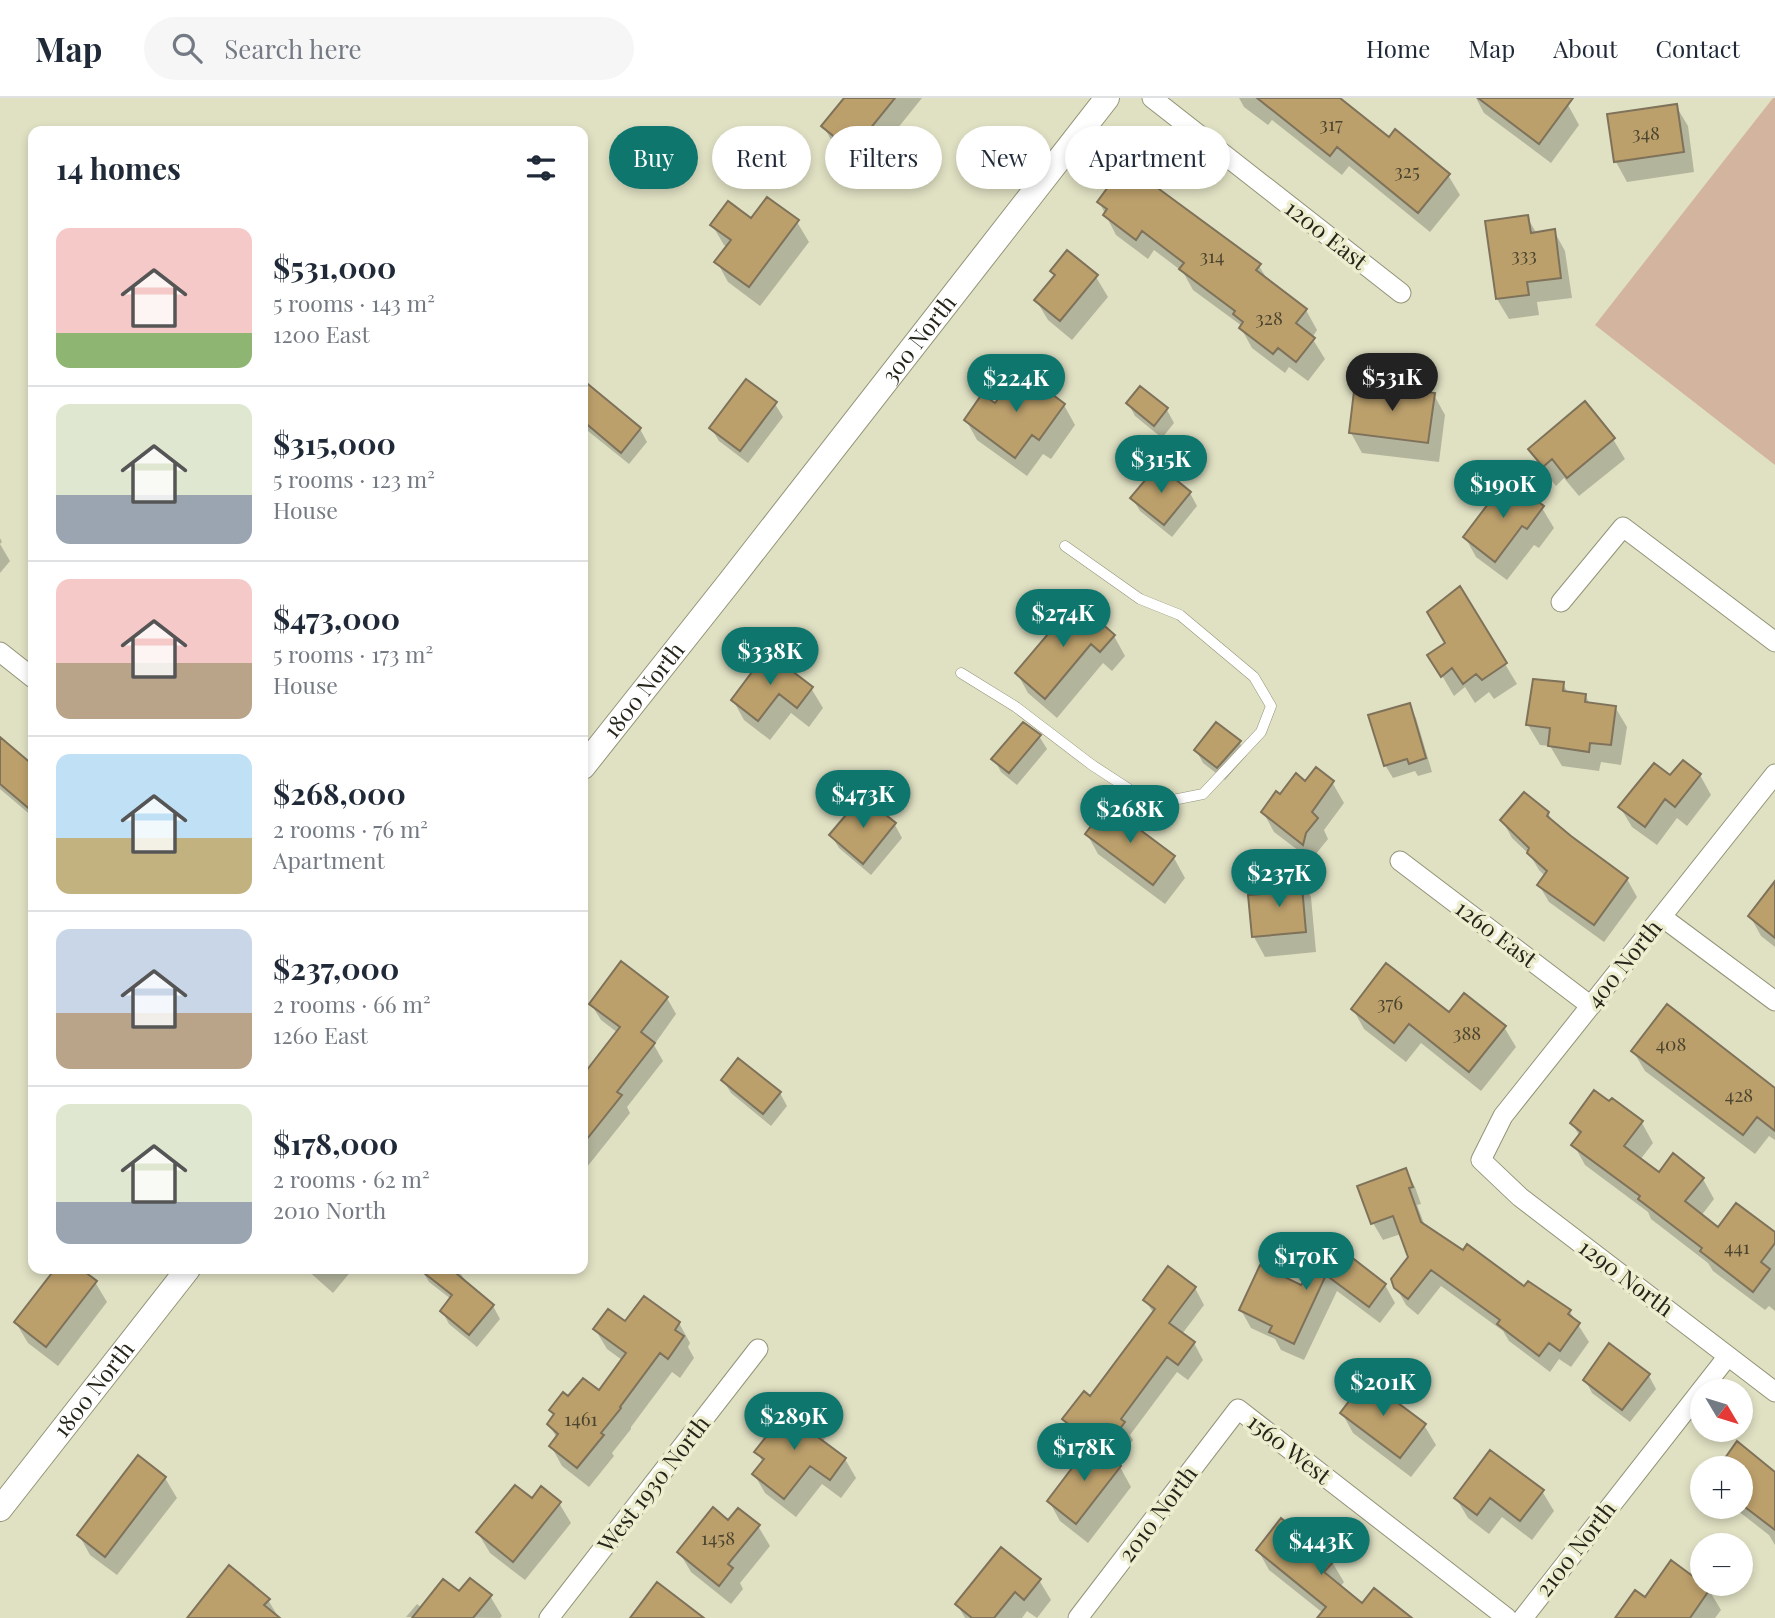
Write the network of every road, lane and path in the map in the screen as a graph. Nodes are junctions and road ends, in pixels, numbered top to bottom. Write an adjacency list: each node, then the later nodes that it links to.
1 (1107, 98): 5 (street, 300 North)
2 (1152, 98): 3 (street, 1200 East)
3 (1401, 293)
4 (1065, 546): 9 (lane)
5 (731, 579): 11 (street, 1800 North)
6 (1562, 602): 7 (street)
7 (1775, 642)
8 (0, 652): 10 (street)
9 (961, 673)
10 (28, 674)
11 (588, 761)
12 (1775, 774): 14 (street, 400 North)
13 (1401, 861): 16 (street, 1260 East)
14 (1662, 917): 15 (street); 16 (street, 400 North)
15 (1775, 1001)
16 (1591, 1006): 17 (street, 400 North)
17 (1482, 1160): 20 (street, 1290 North)
18 (184, 1274): 23 (street, 1800 North)
19 (758, 1349): 24 (street, West 1930 North)
20 (1728, 1356): 21 (street, 1290 North); 27 (street, 2100 North)
21 (1775, 1392)
22 (1238, 1409): 25 (street, 2010 North); 26 (street, 1560 West)
23 (0, 1508)
24 (549, 1618)
25 (1078, 1618)
26 (1507, 1618)
27 (1523, 1618)

